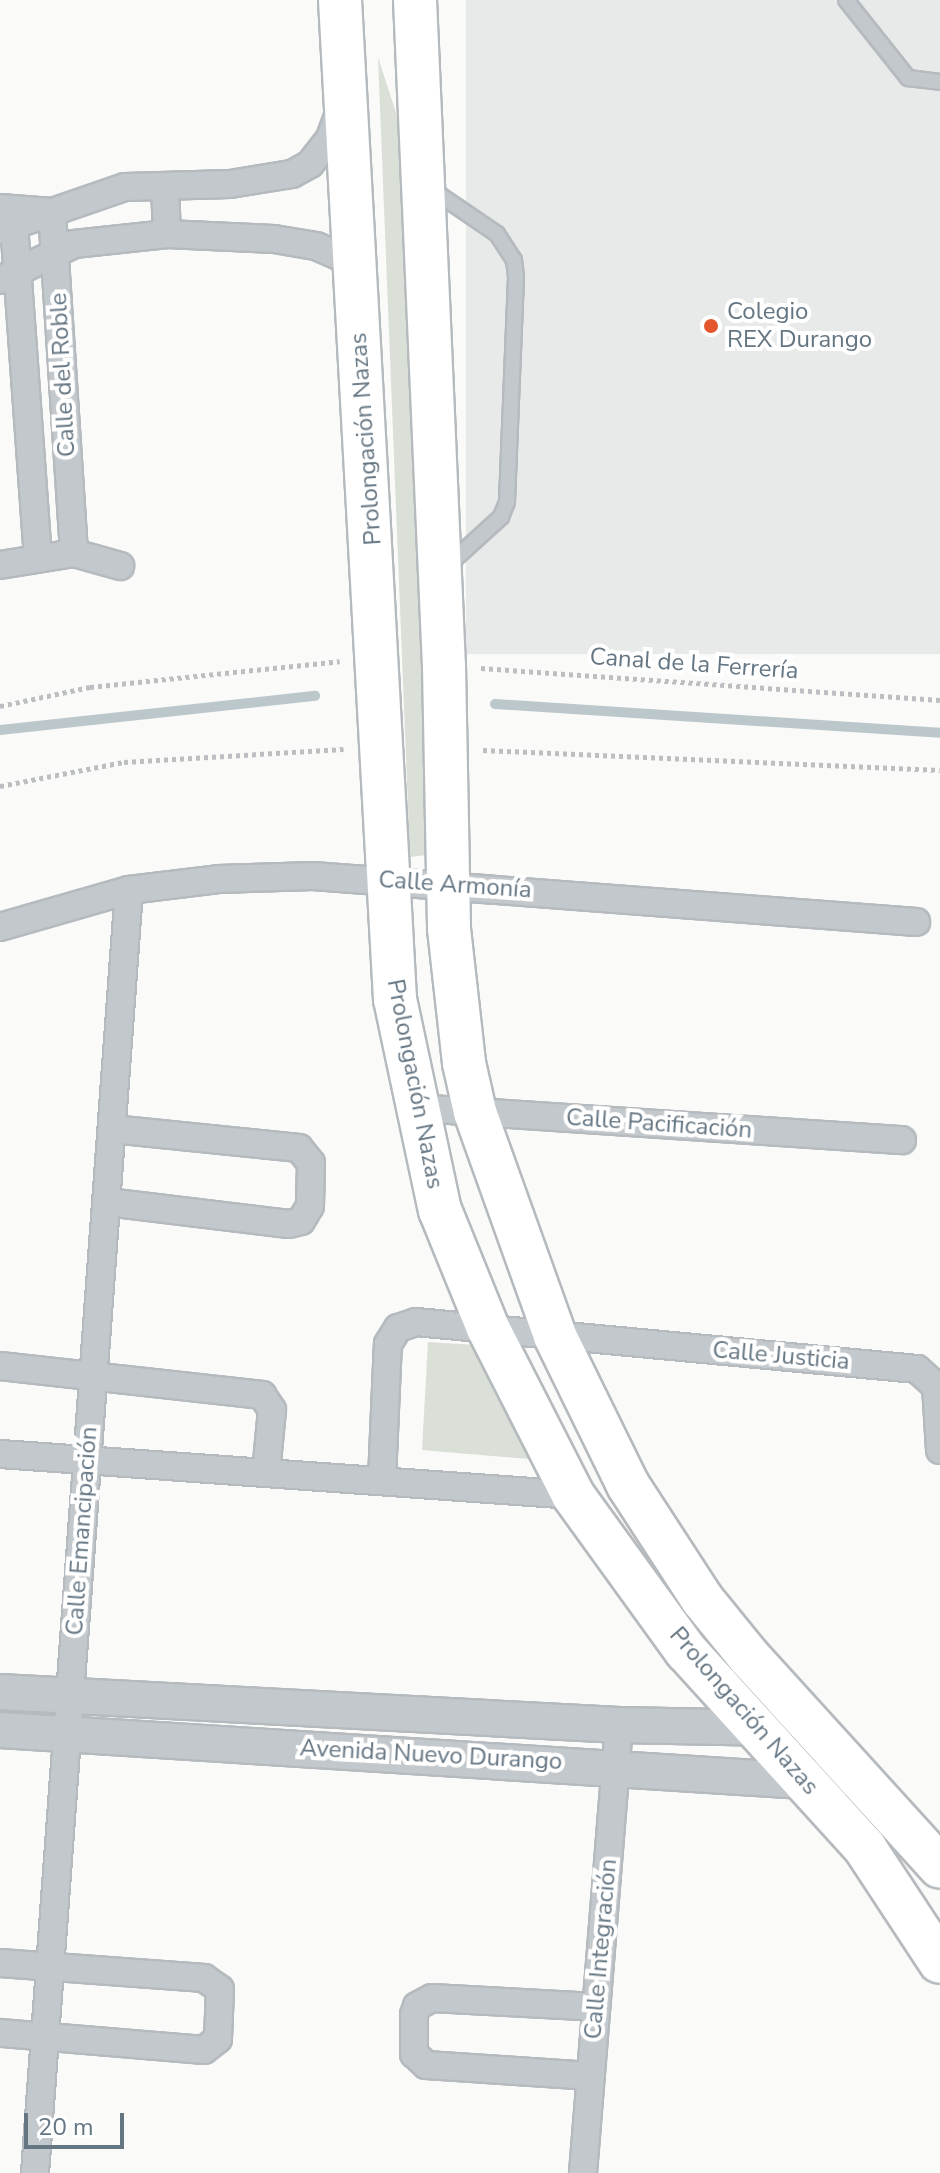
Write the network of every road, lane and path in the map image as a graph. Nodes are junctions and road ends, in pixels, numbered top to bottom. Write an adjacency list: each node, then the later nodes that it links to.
1 (340, 0): 5 (main road, Prolongación Nazas)
2 (415, 0): 6 (main road, Prolongación Nazas)
3 (846, 0): 4 (lane)
4 (940, 82)
5 (346, 97): 7 (street); 12 (main road, Prolongación Nazas)
6 (426, 186): 18 (main road, Prolongación Nazas); 18 (lane)
7 (165, 187): 8 (street); 10 (street)
8 (52, 212): 9 (street, Calle del Roble); 11 (street, Calle del Roble)
9 (5, 221): 13 (street, Calle del Roble)
10 (167, 234): 11 (street); 12 (street)
11 (56, 251): 13 (street); 14 (street, Calle del Roble)
12 (355, 263): 19 (main road, Prolongación Nazas)
13 (9, 277): 15 (street, Calle del Roble)
14 (74, 553): 15 (street); 17 (street)
15 (38, 557): 16 (street)
16 (0, 565)
17 (120, 566)
18 (440, 573): 20 (main road, Prolongación Nazas)
19 (380, 658): 22 (path); 23 (main road, Prolongación Nazas)
20 (444, 666): 21 (path, Canal de la Ferrería); 24 (main road, Prolongación Nazas)
21 (940, 700)
22 (0, 706)
23 (383, 748): 26 (path); 27 (main road, Prolongación Nazas)
24 (446, 748): 25 (path); 28 (main road, Prolongación Nazas)
25 (940, 770)
26 (0, 786)
27 (388, 880): 28 (street, Calle Armonía); 29 (street, Calle Armonía); 32 (main road, Prolongación Nazas)
28 (448, 883): 30 (street, Calle Armonía); 33 (main road, Prolongación Nazas)
29 (129, 890): 31 (street, Calle Armonía); 34 (street, Calle Emancipación)
30 (916, 922)
31 (0, 927)
32 (417, 1108): 33 (street, Calle Pacificación); 37 (main road, Prolongación Nazas)
33 (475, 1112): 35 (street, Calle Pacificación); 38 (main road, Prolongación Nazas)
34 (112, 1129): 36 (street, Calle Emancipación); 36 (street)
35 (902, 1140)
36 (107, 1202): 40 (street, Calle Emancipación)
37 (488, 1328): 38 (street, Calle Justicia); 45 (street, Calle Justicia); 46 (main road, Prolongación Nazas)
38 (555, 1336): 41 (street, Calle Justicia); 49 (main road, Prolongación Nazas)
39 (0, 1366): 40 (street)
40 (94, 1376): 43 (street, Calle Emancipación); 44 (street)
41 (940, 1450)
42 (0, 1454): 43 (street)
43 (87, 1461): 44 (street); 48 (street, Calle Emancipación)
44 (266, 1472): 45 (street)
45 (382, 1479): 46 (street)
46 (573, 1495): 52 (main road, Prolongación Nazas)
47 (0, 1692): 48 (street, Avenida Nuevo Durango)
48 (70, 1696): 50 (street, Avenida Nuevo Durango); 53 (street, Calle Emancipación)
49 (810, 1724): 52 (street, Avenida Nuevo Durango); 55 (main road, Prolongación Nazas)
50 (619, 1725): 52 (street, Avenida Nuevo Durango); 54 (street, Calle Integración)
51 (0, 1730): 53 (street, Avenida Nuevo Durango)
52 (755, 1730): 56 (main road, Prolongación Nazas)
53 (67, 1734): 54 (street, Avenida Nuevo Durango); 61 (street, Calle Emancipación)
54 (616, 1766): 56 (street, Avenida Nuevo Durango); 62 (street, Calle Integración)
55 (862, 1776): 56 (street, Avenida Nuevo Durango); 58 (main road, Prolongación Nazas)
56 (803, 1781): 57 (main road, Prolongación Nazas)
57 (865, 1848): 58 (street); 59 (main road, Prolongación Nazas)
58 (936, 1858)
59 (940, 1962)
60 (0, 1963): 61 (street)
61 (50, 1967): 64 (street, Calle Emancipación); 64 (street)
62 (596, 2007): 65 (street, Calle Integración); 65 (street)
63 (0, 2033): 64 (street)
64 (45, 2037): 66 (street, Calle Emancipación)
65 (591, 2076): 67 (street, Calle Integración)
66 (35, 2173)
67 (583, 2173)

